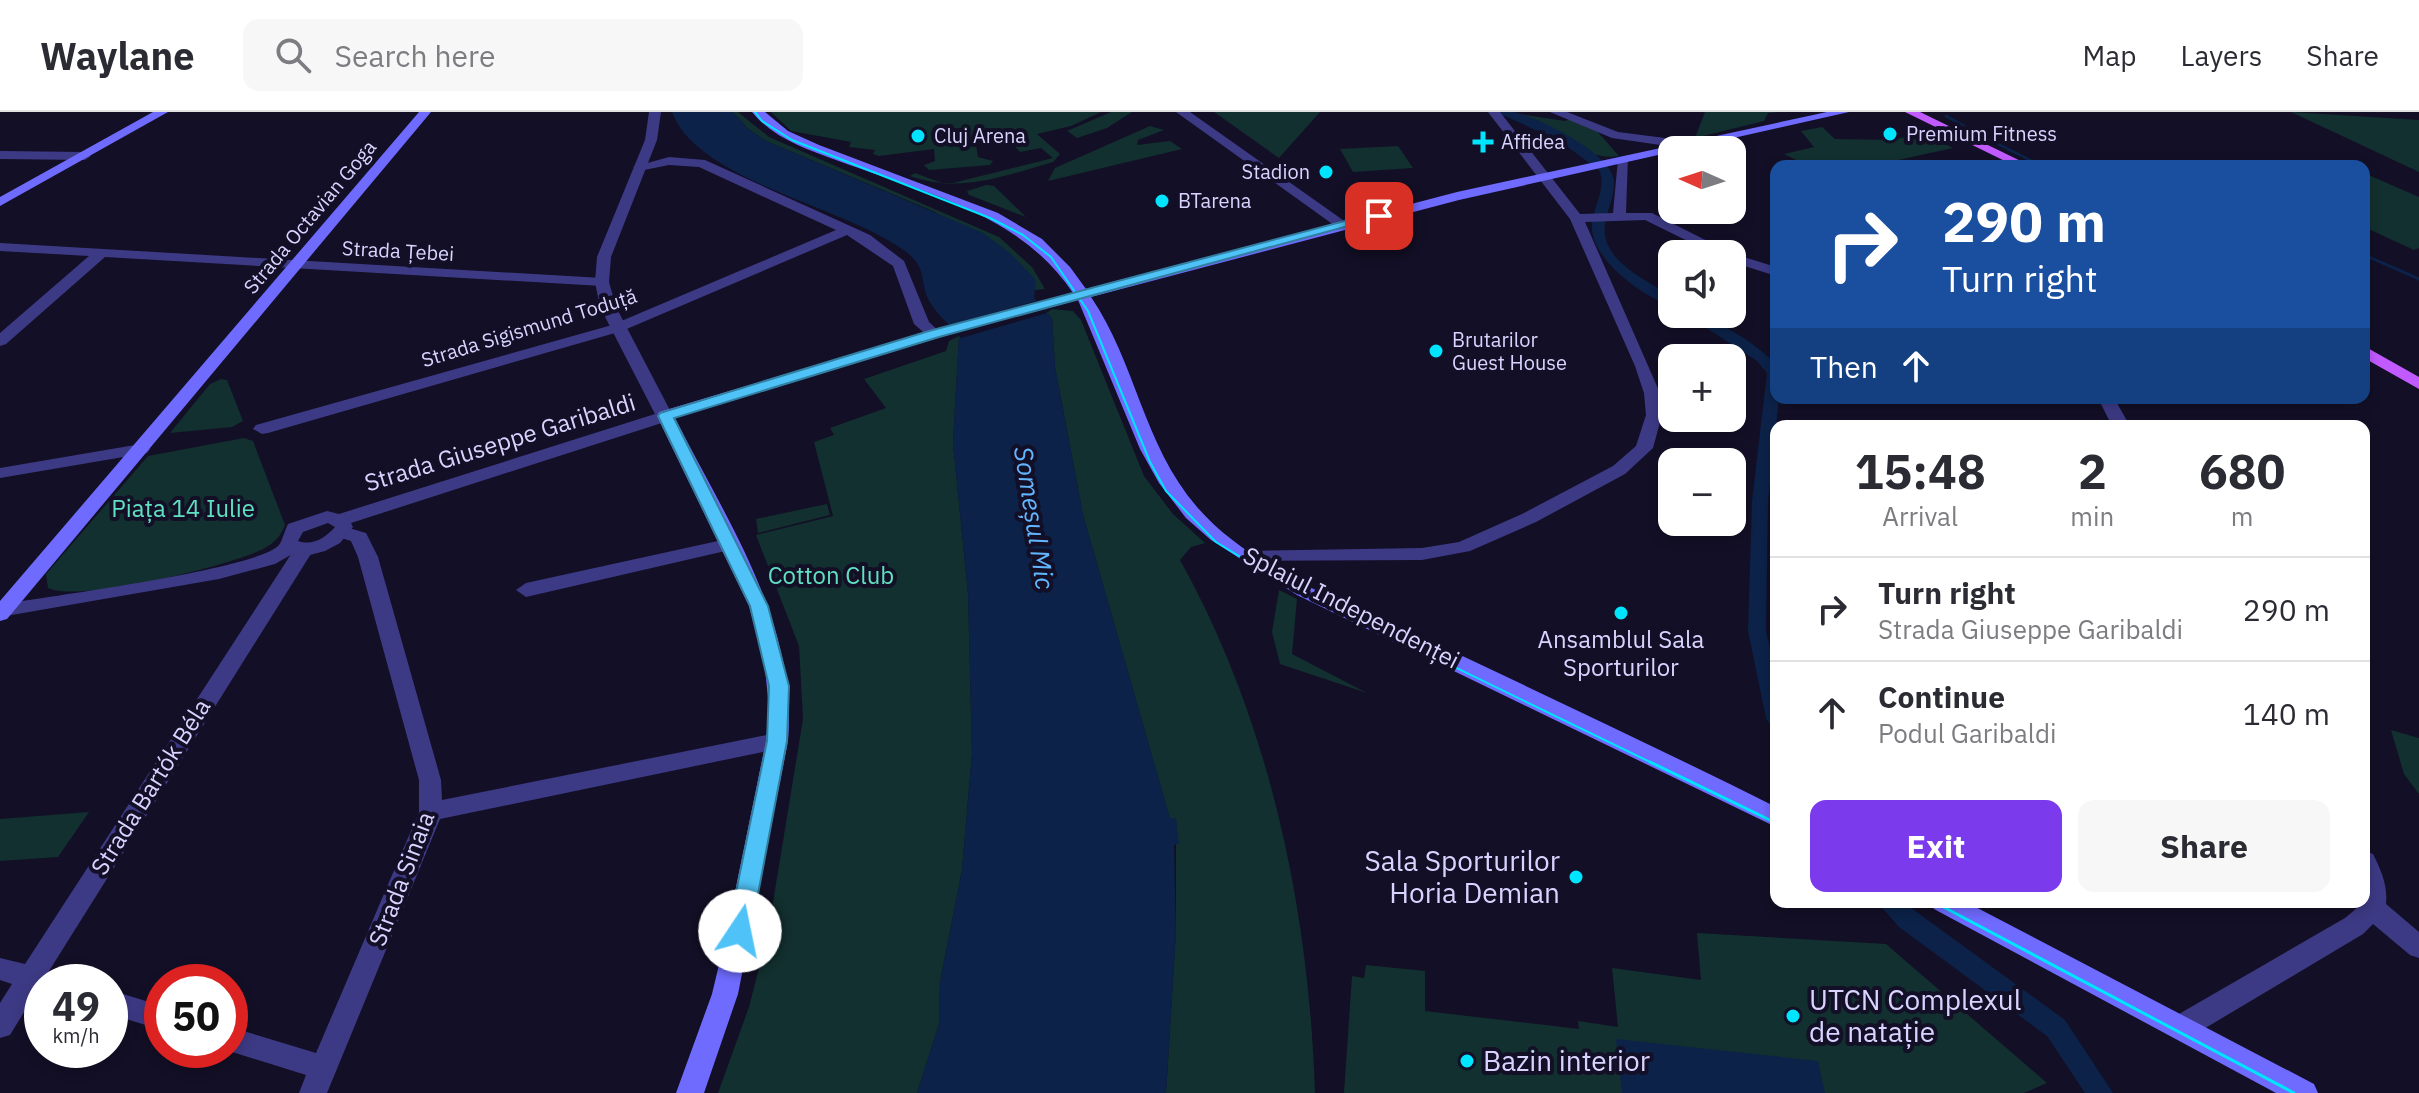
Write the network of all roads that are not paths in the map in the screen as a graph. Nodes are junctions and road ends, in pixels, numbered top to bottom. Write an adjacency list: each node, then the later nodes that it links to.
1 (162, 112): 15 (main road)
2 (425, 112): 31 (main road, Strada Octavian Goga)
3 (655, 112): 18 (street)
4 (758, 112): 34 (main road, Splaiul Independenței)
5 (1182, 112): 25 (street)
6 (1556, 112): 7 (street)
7 (1564, 112): 12 (street)
8 (1843, 112): 11 (main road, Strada Giuseppe Garibaldi)
9 (1911, 112): 16 (main road)
10 (1496, 114): 19 (street)
11 (1731, 136)
12 (1658, 142)
13 (1658, 154): 17 (main road, Strada Giuseppe Garibaldi)
14 (0, 155): 15 (street)
15 (85, 156): 21 (main road)
16 (2012, 160)
17 (1623, 164): 19 (main road, Strada Giuseppe Garibaldi); 20 (street)
18 (639, 167): 26 (street); 33 (street)
19 (1546, 176): 24 (street); 25 (main road, Strada Giuseppe Garibaldi)
20 (1620, 200): 22 (street); 23 (street)
21 (0, 202)
22 (1640, 215): 23 (street); 27 (street)
23 (1613, 216): 24 (street)
24 (1583, 218): 47 (street)
25 (1343, 225): 34 (main road, Strada Giuseppe Garibaldi)
26 (847, 230): 35 (street, Strada Sigismund Toduță); 36 (street)
27 (1697, 240)
28 (0, 247): 29 (street, Strada Țebei)
29 (100, 254): 31 (street, Strada Țebei); 37 (street)
30 (1746, 262): 32 (street)
31 (296, 265): 33 (street, Strada Țebei); 42 (main road, Strada Octavian Goga)
32 (1770, 270)
33 (602, 282): 35 (street)
34 (1083, 294): 36 (main road, Strada Giuseppe Garibaldi); 47 (main road, Splaiul Independenței)
35 (617, 328): 40 (street); 41 (street, Strada Sigismund Toduță)
36 (942, 332): 40 (main road, Strada Giuseppe Garibaldi)
37 (0, 341)
38 (2370, 355): 39 (main road)
39 (2419, 384)
40 (665, 416): 44 (street, Strada Giuseppe Garibaldi); 45 (main road)
41 (262, 429)
42 (141, 449): 43 (street); 49 (main road)
43 (0, 473)
44 (341, 526): 46 (street); 46 (street, Strada Bartók Béla); 51 (street, Strada Sinaia)
45 (727, 545): 48 (street); 50 (main road)
46 (297, 548): 49 (street); 57 (street, Strada Bartók Béla)
47 (1248, 557): 52 (main road, Splaiul Independenței)
48 (526, 590)
49 (1, 612)
50 (777, 741): 51 (street); 65 (main road)
51 (431, 812): 64 (street, Strada Sinaia)
52 (1770, 815)
53 (2370, 877): 55 (street)
54 (1954, 908): 62 (main road)
55 (2373, 908): 56 (street); 62 (street)
56 (2419, 947)
57 (49, 964)
58 (0, 969): 59 (street)
59 (24, 976)
60 (24, 998): 61 (street, Strada Bartók Béla)
61 (0, 1026)
62 (2182, 1027): 66 (main road)
63 (248, 1047): 64 (street)
64 (319, 1080)
65 (690, 1093)
66 (2304, 1093)

